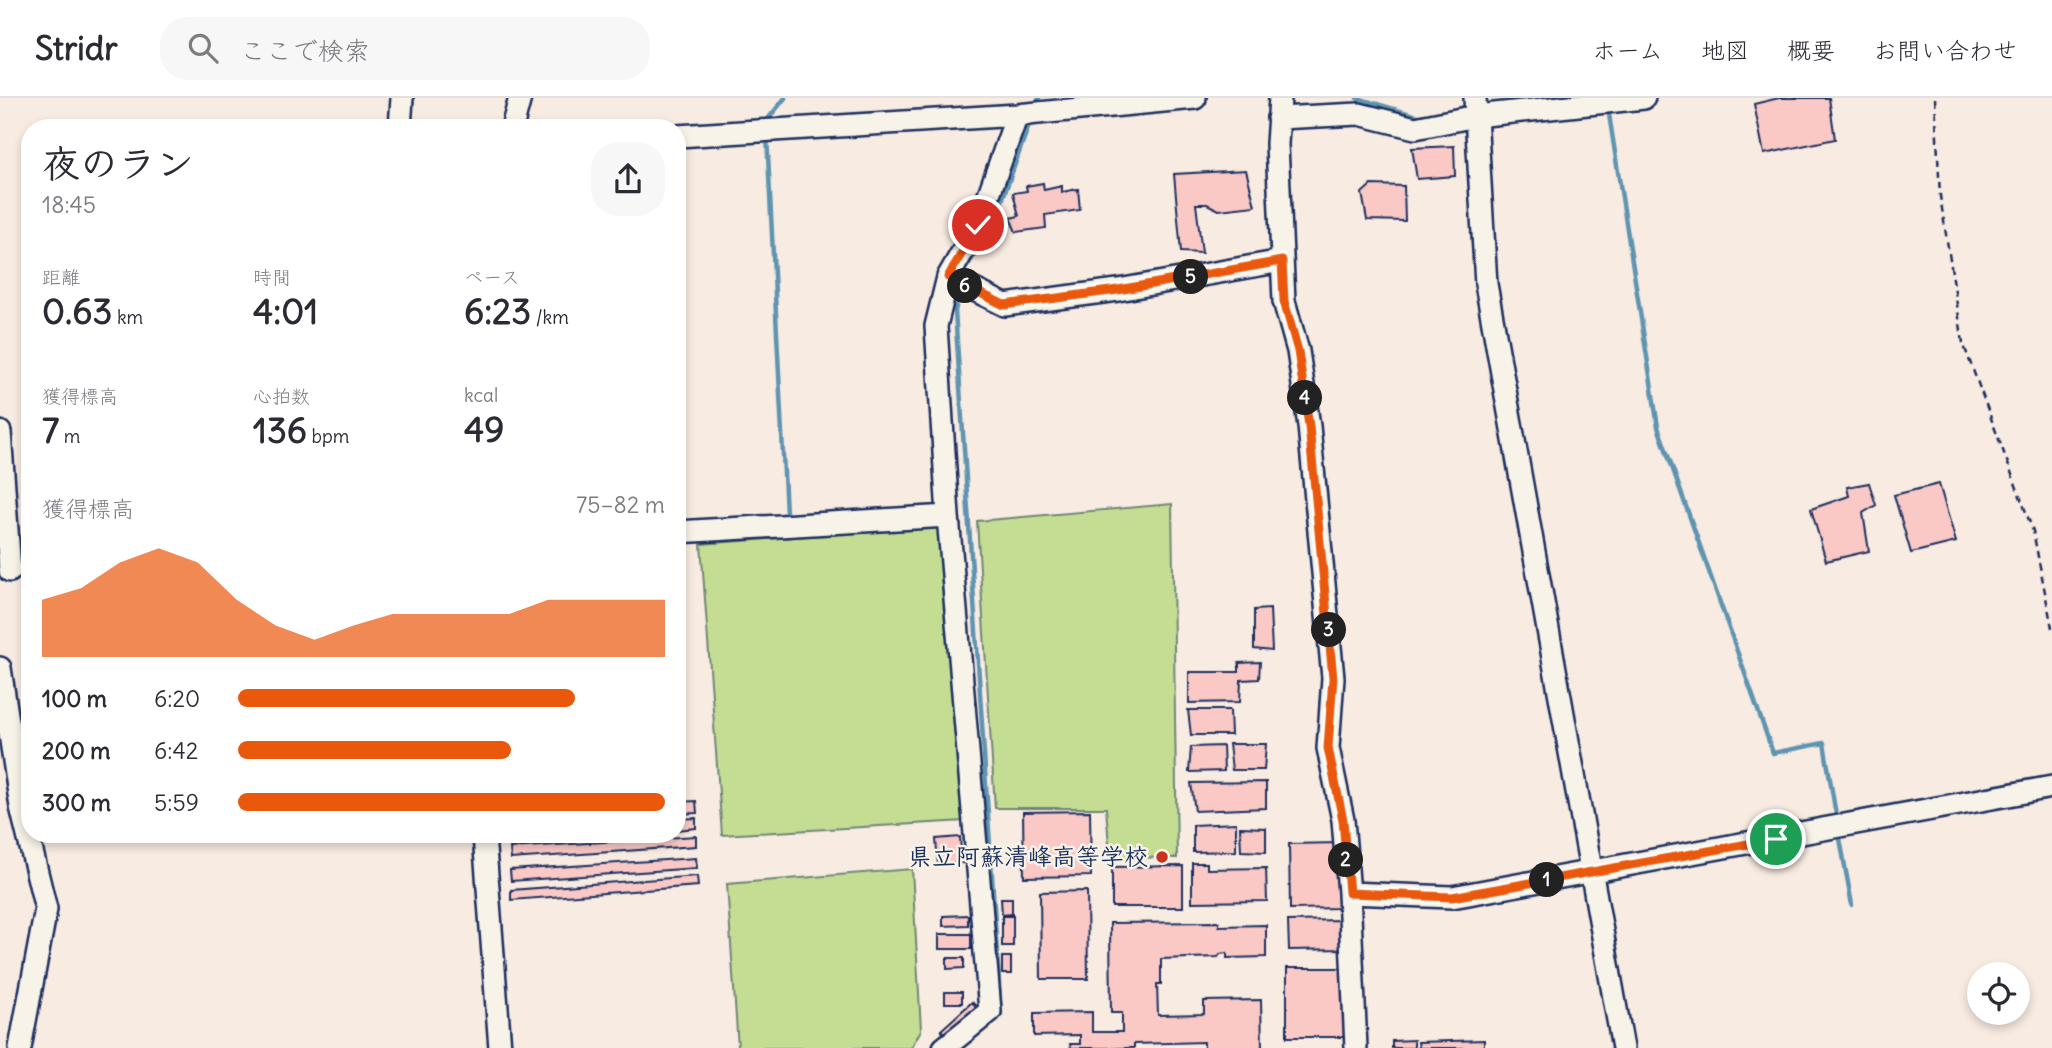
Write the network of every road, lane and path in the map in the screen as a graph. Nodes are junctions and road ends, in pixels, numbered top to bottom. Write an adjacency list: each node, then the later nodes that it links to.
1 (402, 98): 9 (street)
2 (520, 98): 10 (street)
3 (1195, 98): 8 (street)
4 (1644, 98): 6 (street)
5 (1935, 98): 18 (path)
6 (1476, 107): 7 (street); 24 (street)
7 (1279, 108): 12 (street)
8 (1017, 115): 11 (street); 13 (street)
9 (401, 119)
10 (514, 119)
11 (686, 135)
12 (1282, 261): 13 (street); 25 (street)
13 (948, 277): 15 (street)
14 (0, 432): 17 (street)
15 (948, 516): 16 (street); 28 (street)
16 (686, 531)
17 (13, 573)
18 (2052, 628)
19 (0, 668): 21 (street)
20 (2052, 787): 24 (street)
21 (21, 807)
22 (30, 843): 26 (street)
23 (485, 843): 27 (street)
24 (1592, 873): 25 (street); 30 (street)
25 (1349, 893): 29 (street)
26 (20, 1048)
27 (500, 1048)
28 (944, 1048)
29 (1356, 1048)
30 (1623, 1048)

